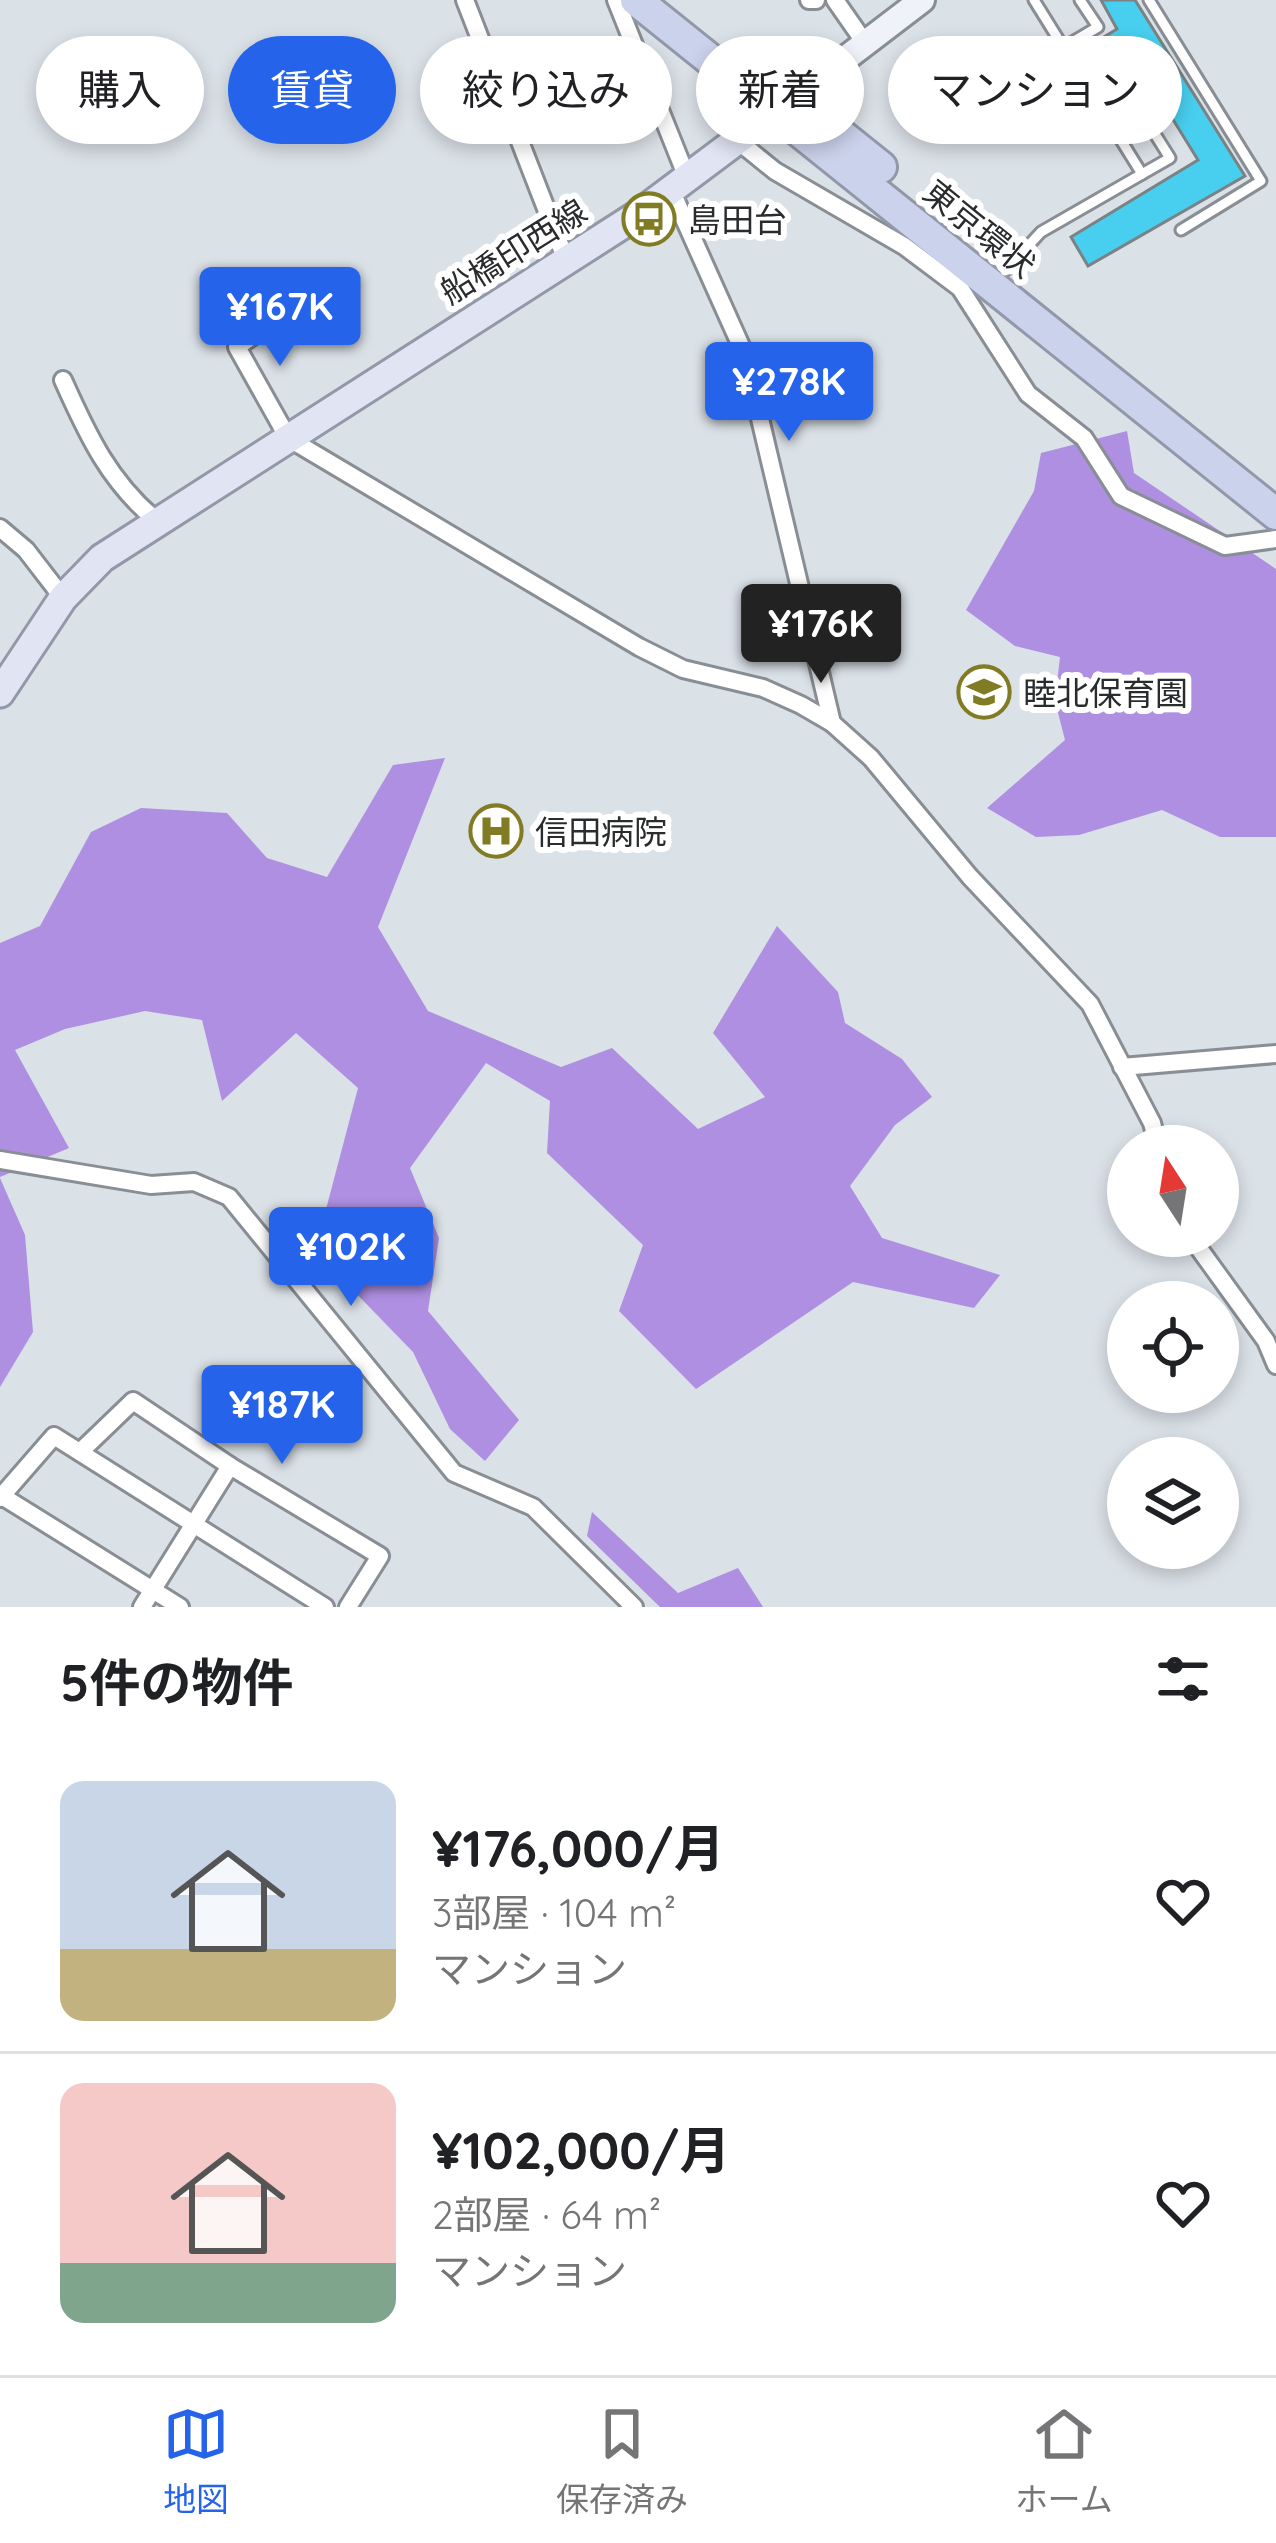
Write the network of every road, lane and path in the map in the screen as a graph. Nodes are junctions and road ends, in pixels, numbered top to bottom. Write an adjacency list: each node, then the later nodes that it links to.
1 (465, 0): 24 (street)
2 (616, 0): 22 (street)
3 (636, 0): 13 (highway, 東京環状)
4 (670, 0): 10 (highway, 東京環状)
5 (836, 0): 14 (street)
6 (922, 0): 14 (street)
7 (1034, 0): 11 (lane)
8 (1081, 0): 12 (lane)
9 (1149, 0): 23 (lane)
10 (711, 36)
11 (1057, 36)
12 (1083, 36)
13 (696, 41)
14 (866, 43)
15 (734, 144): 22 (main road, 船橋印西線)
16 (742, 144): 33 (street)
17 (835, 144): 30 (highway, 東京環状)
18 (839, 144): 25 (highway, 東京環状)
19 (1122, 144): 21 (lane)
20 (1161, 144): 21 (lane)
21 (1142, 174): 25 (lane)
22 (680, 186): 24 (main road, 船橋印西線); 36 (street)
23 (1181, 230)
24 (566, 260): 28 (main road, 船橋印西線)
25 (1005, 271): 29 (highway, 東京環状)
26 (296, 306): 28 (street)
27 (63, 380): 31 (street)
28 (288, 438): 31 (main road, 船橋印西線); 36 (street)
29 (1276, 490)
30 (1276, 514)
31 (158, 522): 34 (main road, 船橋印西線)
32 (0, 528): 34 (street)
33 (1276, 539)
34 (63, 598): 35 (main road, 船橋印西線)
35 (0, 693)
36 (832, 723): 38 (street)
37 (1276, 1054): 38 (street)
38 (1123, 1067): 39 (street)
39 (1149, 1125)
40 (0, 1160): 52 (street)
41 (1205, 1257): 42 (street)
42 (1276, 1365)
43 (80, 1452): 44 (street); 45 (street); 46 (street)
44 (230, 1466): 46 (street); 51 (street)
45 (1, 1497): 47 (street)
46 (194, 1524): 47 (street); 50 (street)
47 (153, 1590): 48 (street); 49 (street)
48 (142, 1607)
49 (180, 1607)
50 (325, 1607)
51 (348, 1607)
52 (634, 1607)

